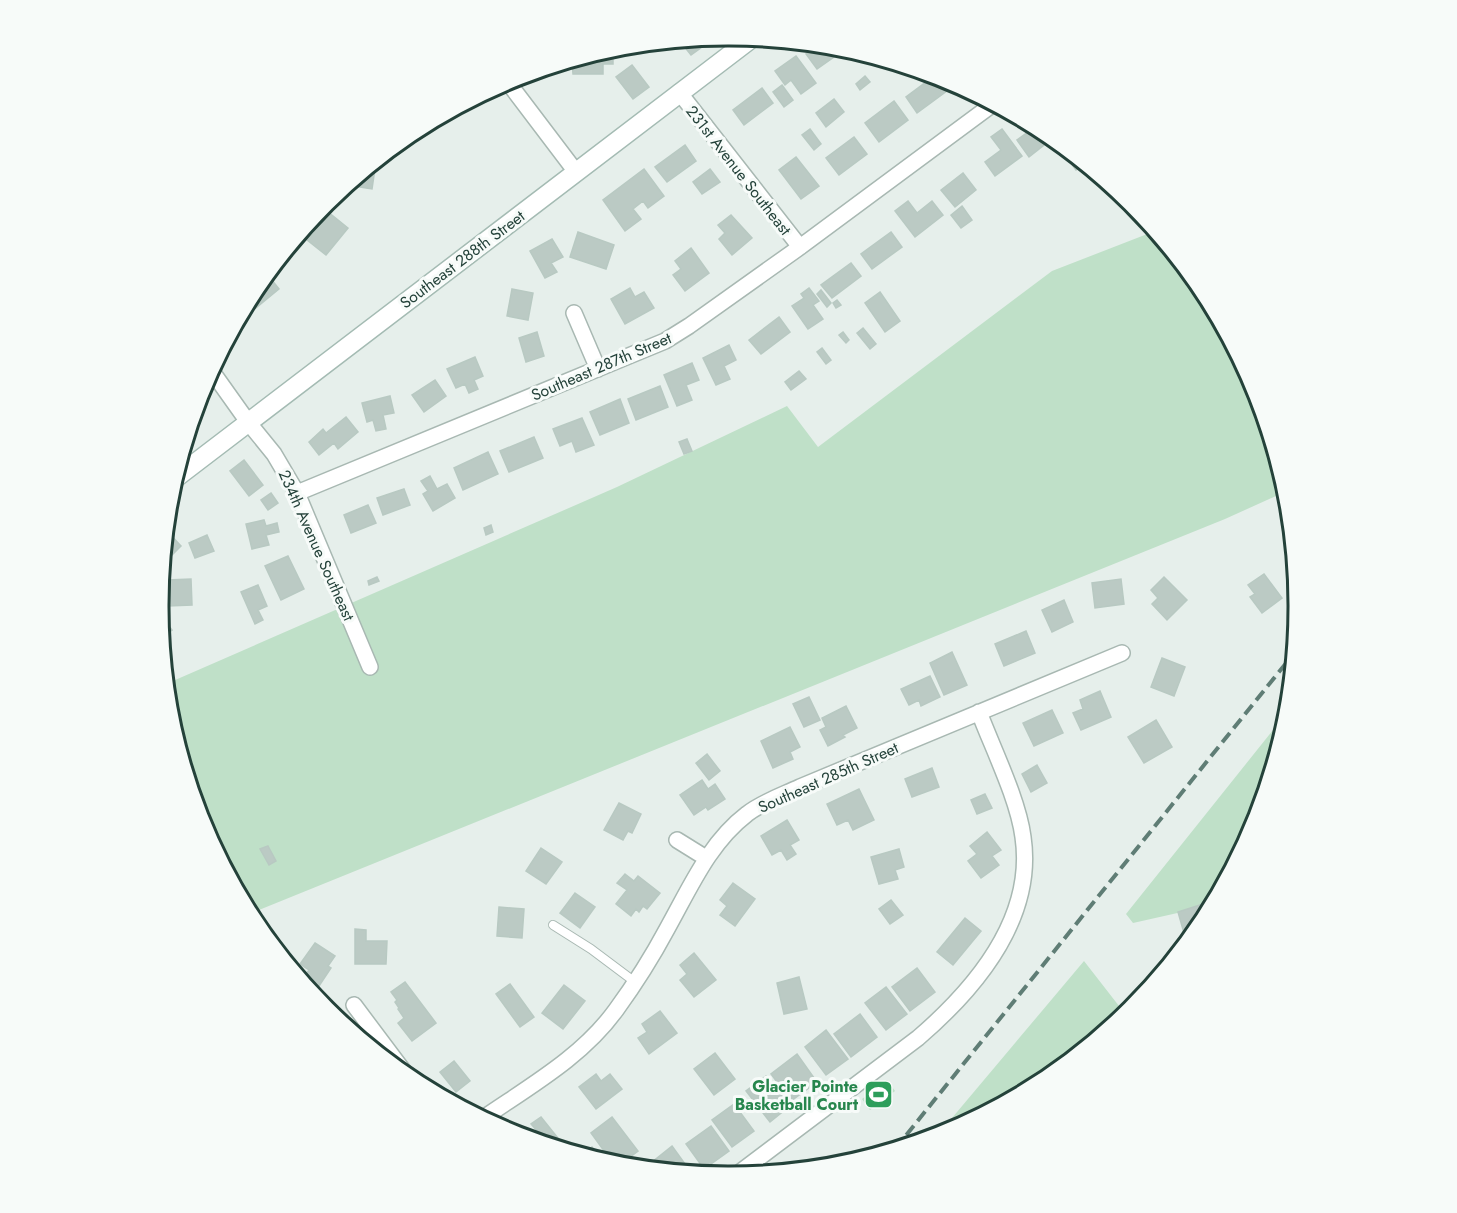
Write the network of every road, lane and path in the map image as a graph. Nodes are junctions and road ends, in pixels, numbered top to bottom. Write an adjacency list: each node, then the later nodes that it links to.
1 (740, 47): 3 (street, Southeast 288th Street)
2 (513, 89): 5 (street)
3 (679, 92): 5 (street, Southeast 288th Street); 6 (street, 231st Avenue Southeast)
4 (986, 109): 6 (street, Southeast 287th Street)
5 (576, 172): 10 (street, Southeast 288th Street)
6 (800, 247): 8 (street, Southeast 287th Street)
7 (574, 313): 8 (street)
8 (598, 369): 12 (street, Southeast 287th Street)
9 (217, 379): 10 (street, 234th Avenue Southeast)
10 (248, 422): 11 (street, Southeast 288th Street); 12 (street, 234th Avenue Southeast)
11 (186, 470)
12 (297, 493): 14 (street, 234th Avenue Southeast)
13 (1122, 653): 15 (street, Southeast 285th Street)
14 (370, 667)
15 (979, 712): 17 (street, Southeast 285th Street); 23 (street)
16 (677, 840): 17 (street)
17 (706, 858): 19 (street, Southeast 285th Street)
18 (553, 925): 19 (lane)
19 (635, 982): 22 (street, Southeast 285th Street)
20 (354, 1005): 21 (street)
21 (389, 1052)
22 (490, 1113)
23 (749, 1165)

